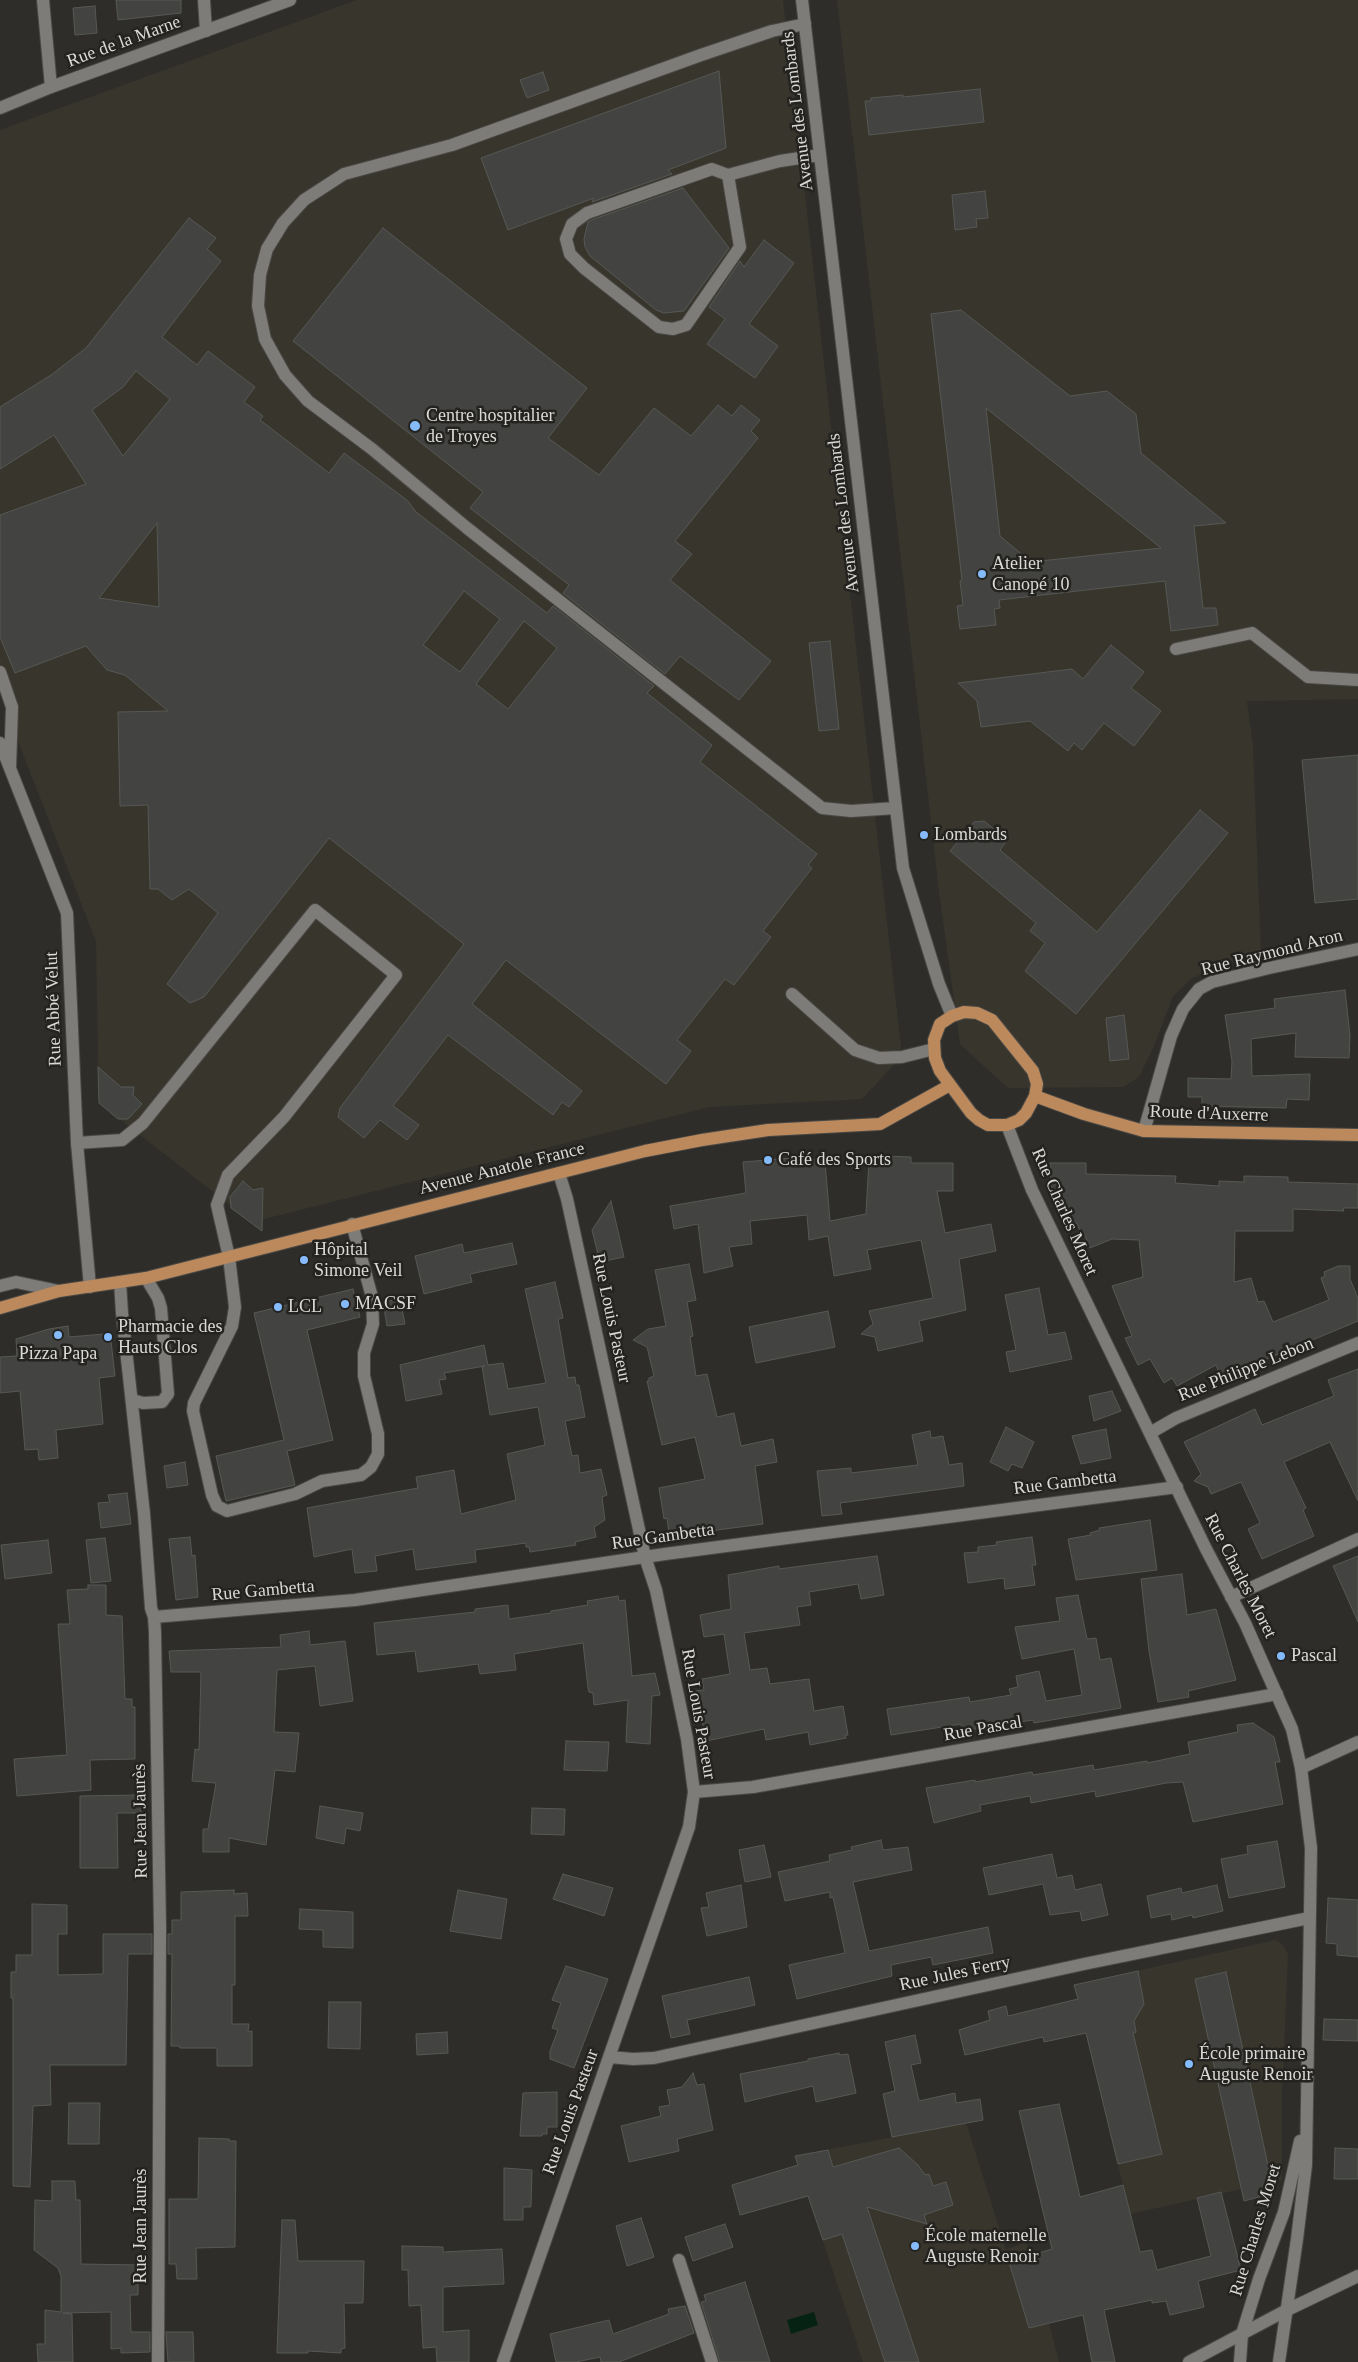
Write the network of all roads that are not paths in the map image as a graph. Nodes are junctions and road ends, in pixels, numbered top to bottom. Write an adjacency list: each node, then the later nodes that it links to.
1 (43, 0): 7 (street)
2 (204, 0): 6 (street)
3 (290, 0): 6 (street, Rue de la Marne)
4 (802, 0): 5 (street, Avenue des Lombards)
5 (805, 24): 9 (street, Avenue des Lombards); 16 (street)
6 (206, 31): 7 (street, Rue de la Marne)
7 (50, 87): 8 (street, Rue de la Marne)
8 (0, 108)
9 (820, 155): 10 (street); 16 (street, Avenue des Lombards)
10 (728, 175): 10 (street)
11 (1176, 649): 13 (street)
12 (0, 672): 15 (street)
13 (1358, 680)
14 (0, 743): 15 (street, Rue Abbé Velut)
15 (10, 768): 26 (street, Rue Abbé Velut)
16 (896, 808): 19 (street, Avenue des Lombards)
17 (1358, 949): 24 (street, Rue Raymond Aron)
18 (792, 994): 20 (street)
19 (952, 1016): 20 (main road); 22 (main road)
20 (934, 1049): 21 (main road)
21 (950, 1085): 23 (main road); 27 (main road, Avenue Anatole France)
22 (1034, 1096): 23 (main road); 24 (main road, Route d'Auxerre)
23 (1007, 1124): 38 (street, Rue Charles Moret)
24 (1144, 1131): 25 (main road, Route d'Auxerre)
25 (1358, 1135)
26 (76, 1143): 29 (street); 33 (street, Rue Abbé Velut)
27 (559, 1172): 28 (main road, Avenue Anatole France); 41 (street, Rue Louis Pasteur)
28 (352, 1224): 29 (main road, Avenue Anatole France); 29 (street)
29 (228, 1256): 30 (main road, Avenue Anatole France)
30 (146, 1278): 31 (main road, Avenue Anatole France); 37 (street)
31 (120, 1282): 33 (main road, Avenue Anatole France); 37 (street, Rue Jean Jaurès)
32 (0, 1286): 34 (street, Avenue Anatole France)
33 (90, 1287): 34 (main road, Avenue Anatole France)
34 (59, 1292): 35 (main road, Avenue Anatole France)
35 (0, 1308)
36 (1358, 1343): 38 (street, Rue Philippe Lebon)
37 (132, 1400): 43 (street, Rue Jean Jaurès)
38 (1150, 1433): 39 (street, Rue Charles Moret)
39 (1176, 1487): 41 (street, Rue Gambetta); 42 (street, Rue Charles Moret)
40 (1358, 1539): 42 (street)
41 (645, 1556): 43 (street, Rue Gambetta); 47 (street, Rue Louis Pasteur)
42 (1231, 1597): 44 (street, Rue Charles Moret)
43 (154, 1617): 55 (street, Rue Jean Jaurès)
44 (1277, 1694): 46 (street, Rue Charles Moret); 47 (street, Rue Pascal)
45 (1358, 1742): 46 (street)
46 (1301, 1768): 48 (street, Rue Charles Moret)
47 (694, 1792): 49 (street, Rue Louis Pasteur)
48 (1309, 1918): 49 (street, Rue Jules Ferry); 50 (street, Rue Charles Moret)
49 (609, 2057): 56 (street, Rue Louis Pasteur)
50 (1306, 2106): 53 (street, Rue Charles Moret); 54 (street, Rue Charles Moret)
51 (679, 2260): 57 (street)
52 (1358, 2276): 53 (street)
53 (1285, 2310): 54 (street); 60 (street, Rue Charles Moret)
54 (1242, 2334): 58 (street); 59 (street, Rue Charles Moret)
55 (158, 2362)
56 (503, 2362)
57 (712, 2362)
58 (1189, 2362)
59 (1240, 2362)
60 (1279, 2362)

